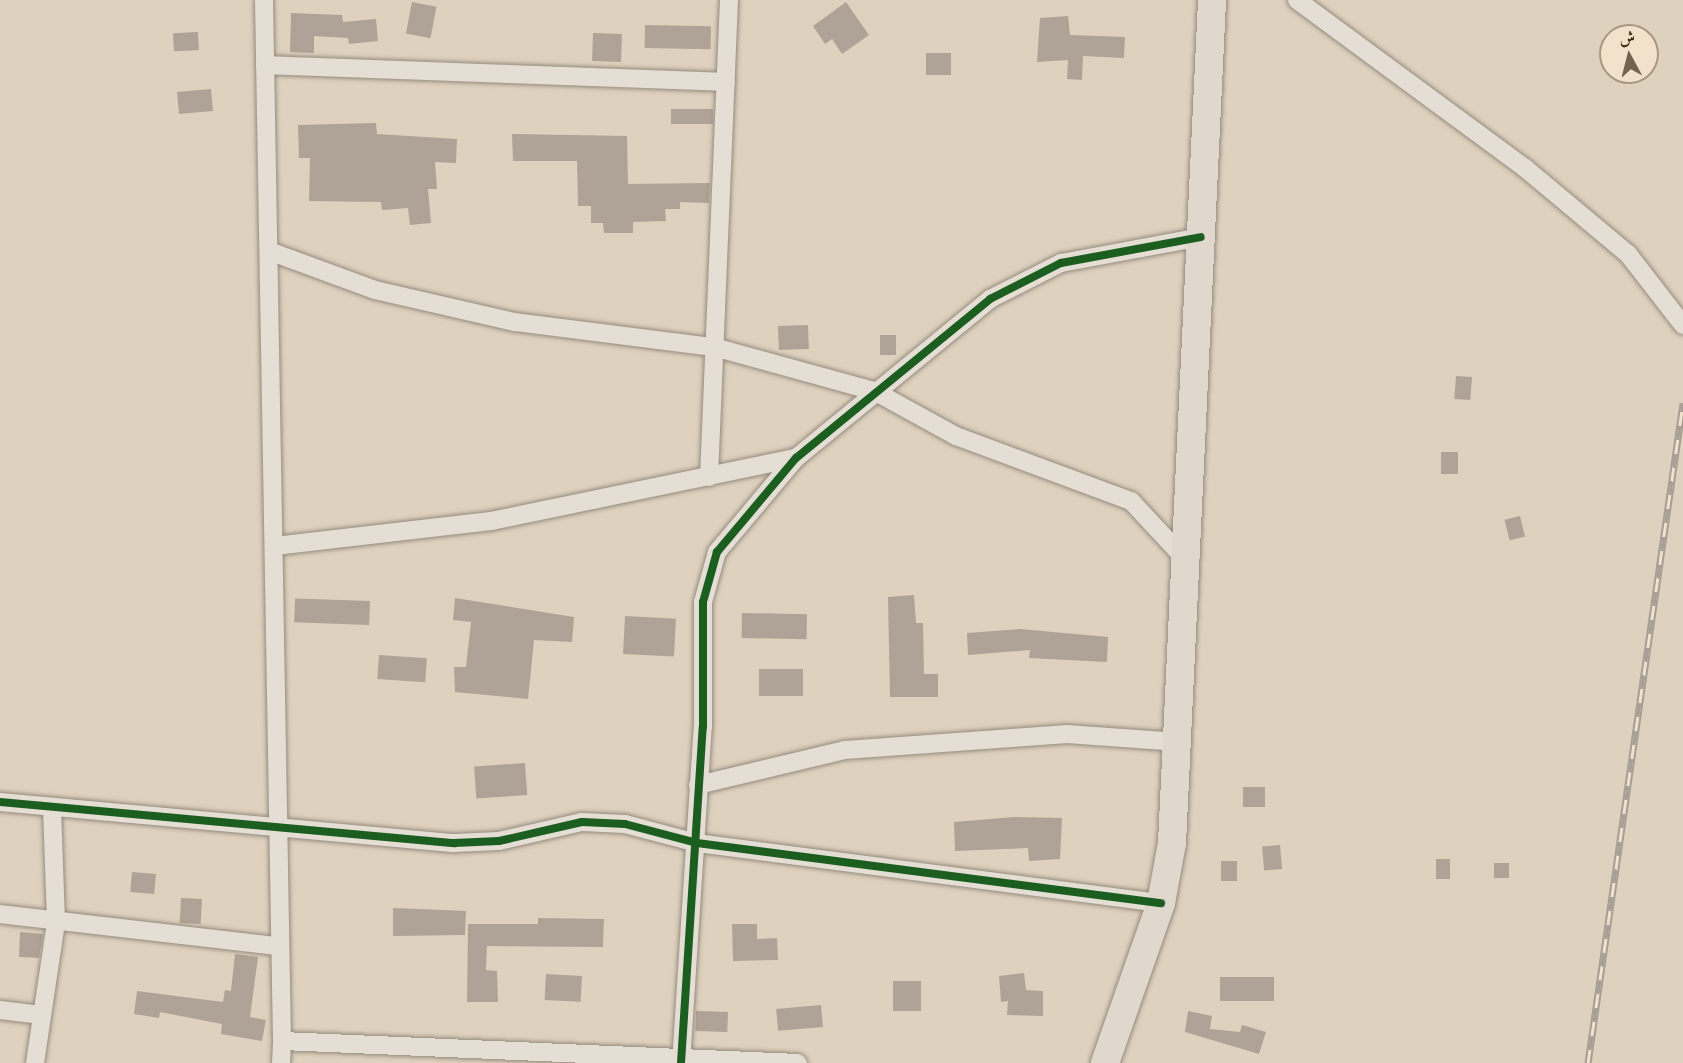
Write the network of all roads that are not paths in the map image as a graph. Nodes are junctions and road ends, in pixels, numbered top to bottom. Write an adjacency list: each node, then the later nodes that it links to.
1 (264, 0): 5 (street)
2 (729, 0): 6 (street)
3 (1212, 0): 7 (main road)
4 (1297, 0): 9 (street)
5 (265, 65): 6 (street); 8 (street)
6 (726, 82): 10 (street)
7 (1201, 237): 11 (street); 15 (main road)
8 (269, 250): 10 (street); 14 (street)
9 (1683, 325)
10 (714, 347): 11 (street); 13 (street)
11 (874, 391): 12 (street); 15 (street)
12 (796, 458): 13 (street); 17 (street)
13 (709, 477): 14 (street)
14 (275, 546): 20 (street)
15 (1186, 560): 16 (main road)
16 (1179, 742): 17 (street); 22 (main road)
17 (698, 784): 21 (street)
18 (0, 802): 19 (street)
19 (52, 809): 20 (street); 24 (street)
20 (278, 830): 21 (street); 25 (street)
21 (697, 843): 22 (street); 29 (street)
22 (1161, 903): 33 (main road)
23 (0, 914): 24 (street)
24 (57, 922): 25 (street); 27 (street)
25 (277, 946): 28 (street)
26 (0, 1010): 27 (street)
27 (42, 1015): 30 (street)
28 (282, 1041): 29 (street); 31 (street)
29 (681, 1059): 32 (street)
30 (35, 1063)
31 (281, 1063)
32 (798, 1063)
33 (1105, 1063)

